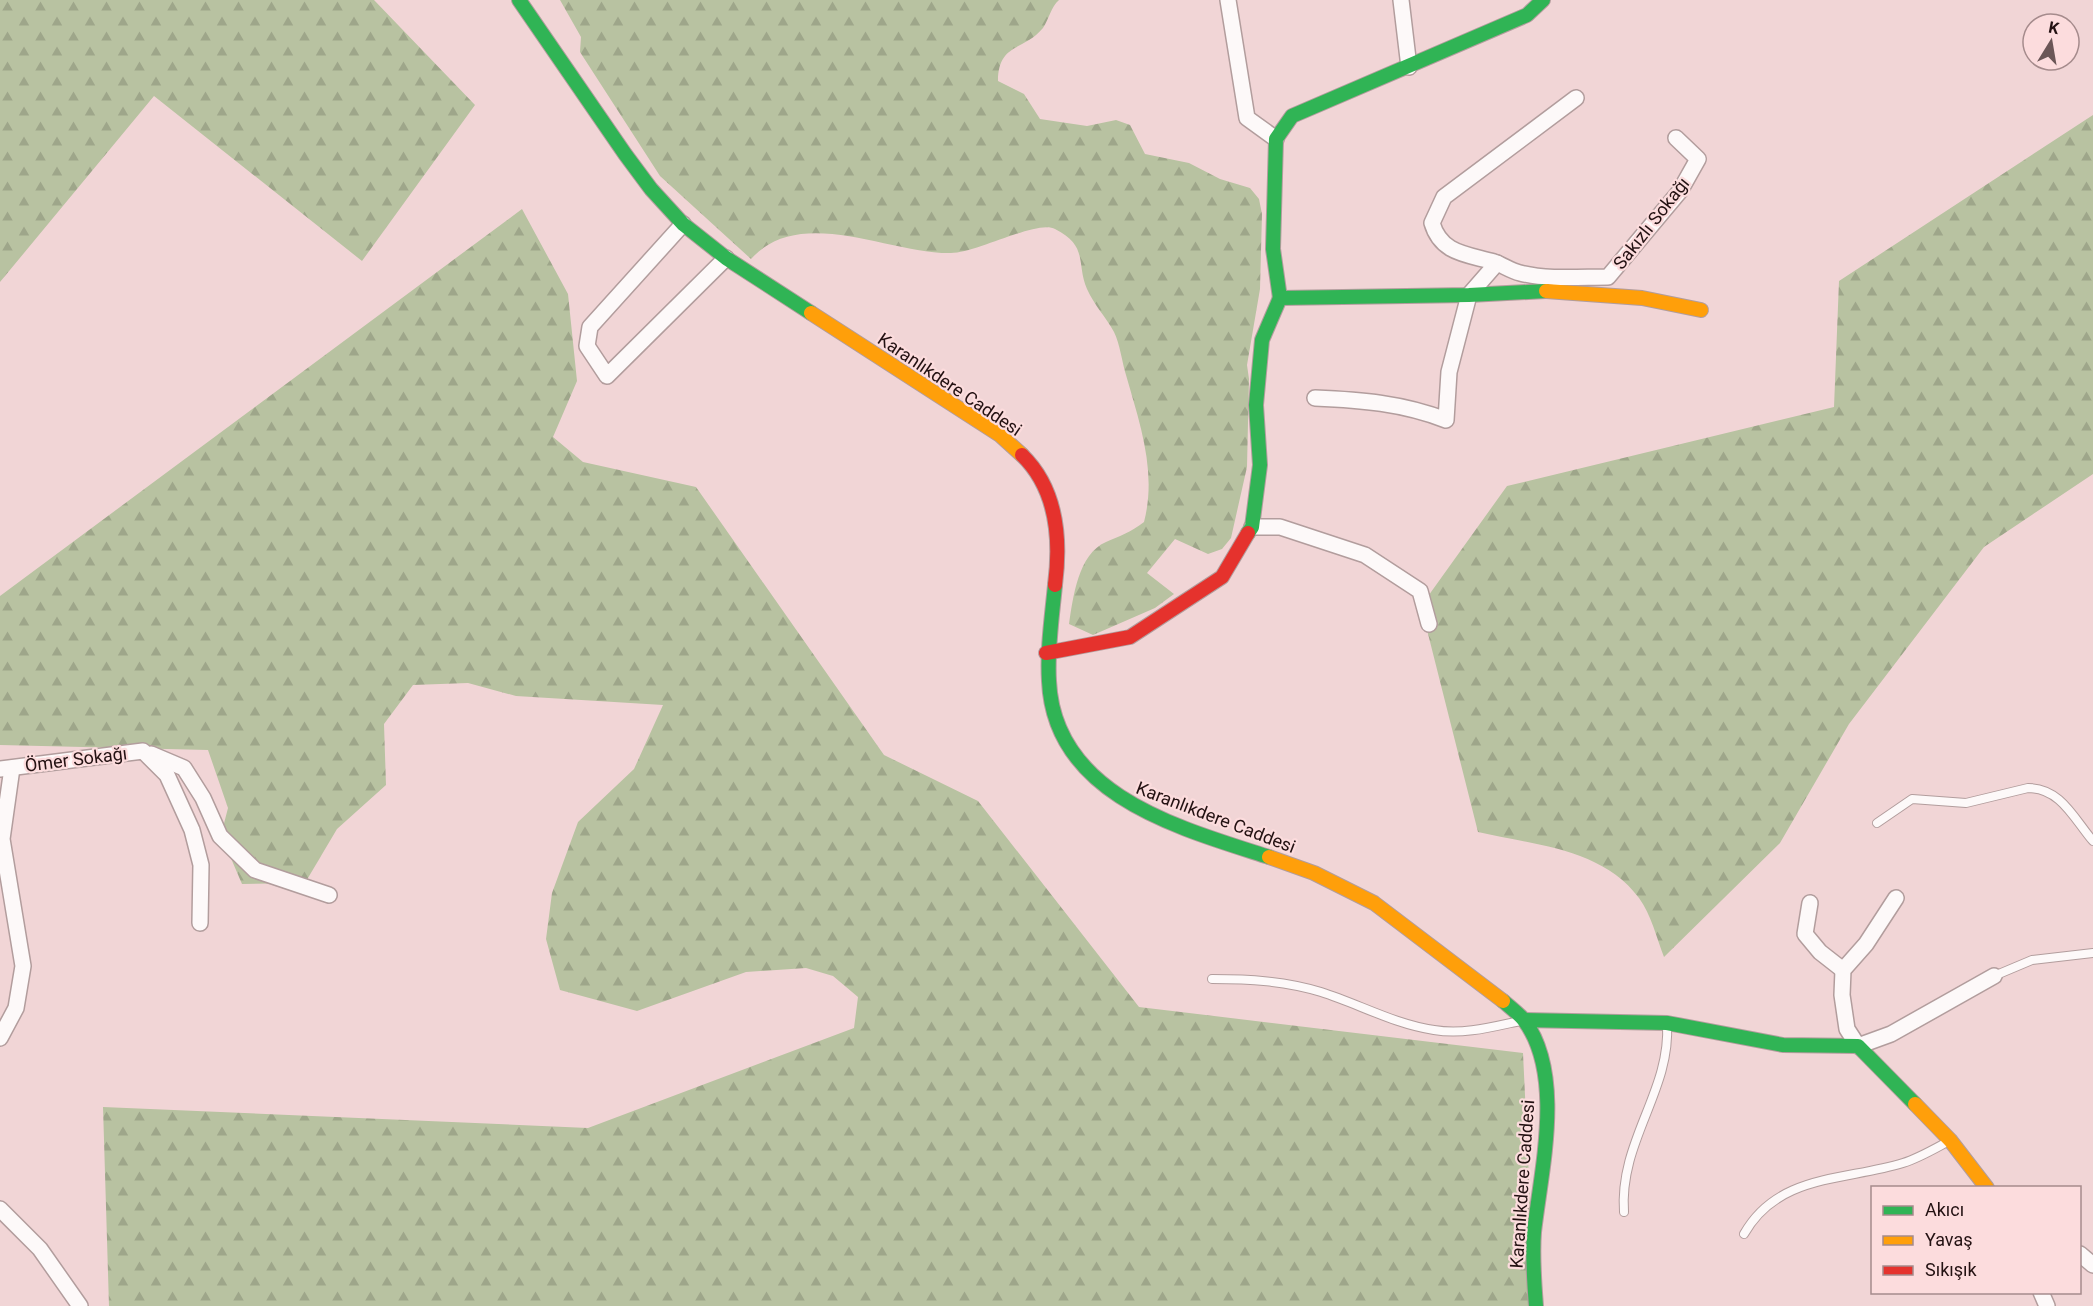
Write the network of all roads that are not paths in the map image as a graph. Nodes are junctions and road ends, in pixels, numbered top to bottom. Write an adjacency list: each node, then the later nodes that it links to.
1 (519, 0): 9 (street, Karanlıkdere Caddesi)
2 (1228, 0): 8 (street)
3 (1401, 0): 5 (street)
4 (1543, 0): 5 (street)
5 (1409, 67): 8 (street)
6 (1576, 98): 11 (street, Sakızlı Sokağı)
7 (1676, 138): 11 (street, Sakızlı Sokağı)
8 (1276, 139): 13 (street)
9 (683, 224): 10 (street, Karanlıkdere Caddesi); 10 (street)
10 (726, 258): 18 (street, Karanlıkdere Caddesi)
11 (1497, 263): 12 (street)
12 (1469, 295): 13 (street); 14 (street); 15 (street)
13 (1280, 297): 16 (street)
14 (1701, 310)
15 (1315, 398)
16 (1252, 527): 17 (street); 18 (street)
17 (1428, 624)
18 (1046, 653): 31 (street, Karanlıkdere Caddesi)
19 (143, 751): 20 (street, Ömer Sokağı); 23 (street); 26 (street, Ömer Sokağı)
20 (6, 768): 33 (street)
21 (1877, 823): 22 (lane)
22 (2093, 842)
23 (329, 896)
24 (1896, 898): 28 (street)
25 (1810, 903): 28 (street)
26 (200, 923)
27 (2093, 953): 29 (lane)
28 (1843, 970): 34 (street)
29 (1994, 976): 34 (street)
30 (1212, 979): 31 (lane)
31 (1524, 1020): 32 (street); 41 (street, Karanlıkdere Caddesi)
32 (1666, 1023): 34 (street); 38 (lane)
33 (0, 1038)
34 (1858, 1046): 35 (street)
35 (1950, 1140): 36 (street); 39 (lane)
36 (1985, 1186)
37 (0, 1209): 40 (street)
38 (1624, 1212)
39 (1744, 1234)
40 (80, 1306)
41 (1536, 1306)

